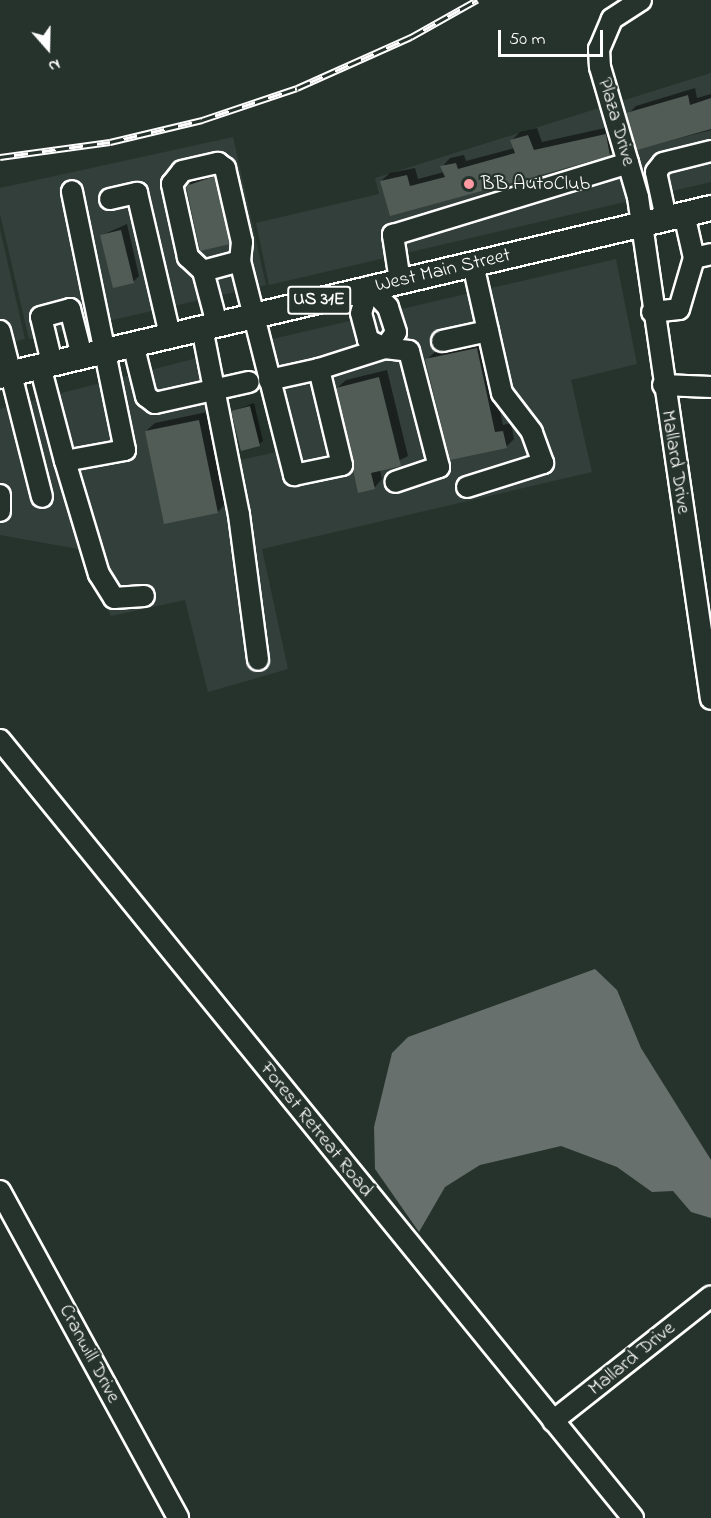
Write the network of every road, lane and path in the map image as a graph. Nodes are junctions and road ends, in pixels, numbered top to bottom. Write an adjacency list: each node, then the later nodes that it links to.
1 (641, 0): 3 (street, Plaza Drive)
2 (711, 151): 7 (street)
3 (628, 163): 8 (street, Plaza Drive); 13 (street)
4 (72, 191): 24 (street)
5 (110, 199): 20 (street)
6 (711, 208): 7 (main road, West Main Street / US 31E)
7 (675, 217): 8 (main road, West Main Street / US 31E); 9 (street)
8 (639, 225): 11 (main road, West Main Street / US 31E); 15 (street, Mallard Drive)
9 (702, 256): 15 (street)
10 (240, 261): 12 (street); 12 (street); 16 (street)
11 (473, 264): 13 (main road, West Main Street / US 31E); 19 (street)
12 (203, 271): 17 (street)
13 (399, 281): 14 (main road, West Main Street / US 31E)
14 (369, 287): 16 (main road, West Main Street / US 31E); 23 (street); 23 (street)
15 (652, 312): 29 (street, Mallard Drive)
16 (254, 316): 17 (main road, West Main Street / US 31E); 28 (street)
17 (210, 326): 20 (main road, West Main Street / US 31E); 31 (street)
18 (0, 331): 27 (street)
19 (488, 331): 21 (street); 34 (street)
20 (170, 335): 22 (main road, West Main Street / US 31E)
21 (442, 341)
22 (134, 344): 24 (main road, West Main Street / US 31E); 31 (street)
23 (385, 348): 26 (street); 33 (street)
24 (93, 354): 25 (main road, West Main Street / US 31E); 25 (street); 32 (street)
25 (46, 365): 27 (main road, West Main Street / US 31E); 32 (street)
26 (319, 369): 28 (street); 28 (street)
27 (4, 375): 36 (street)
28 (259, 381): 31 (street)
29 (663, 385): 30 (street); 40 (street, Mallard Drive)
30 (711, 387)
31 (215, 390): 39 (street)
32 (65, 461): 38 (street)
33 (395, 482)
34 (466, 487)
35 (0, 495): 37 (street)
36 (42, 497)
37 (0, 511)
38 (144, 596)
39 (258, 660)
40 (711, 699)
41 (0, 740): 44 (street, Forest Retreat Road)
42 (0, 1191): 45 (street, Cranwill Drive)
43 (711, 1296): 44 (street, Mallard Drive)
44 (553, 1421): 46 (street, Forest Retreat Road)
45 (178, 1518)
46 (633, 1518)

